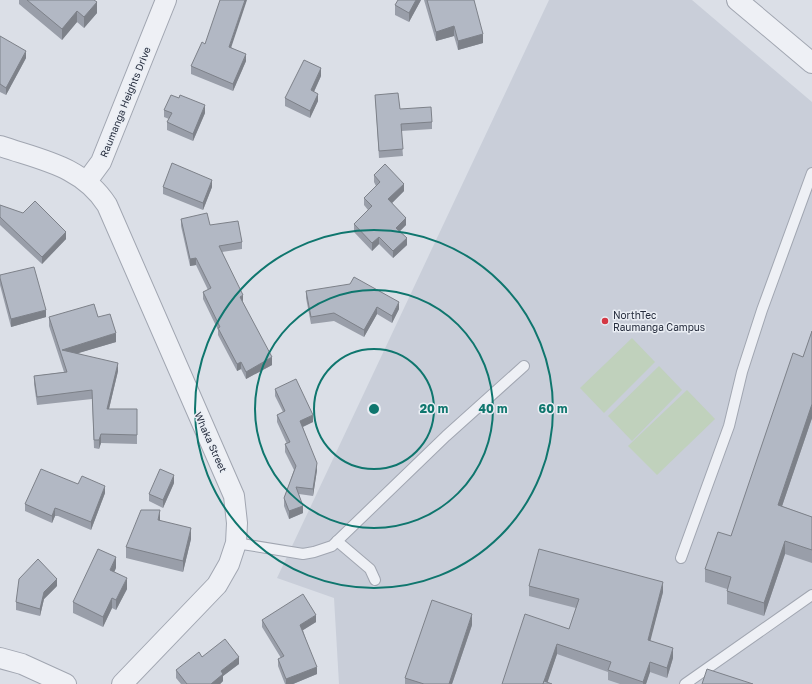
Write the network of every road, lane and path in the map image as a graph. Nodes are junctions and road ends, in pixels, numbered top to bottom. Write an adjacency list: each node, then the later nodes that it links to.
1 (166, 0): 6 (street, Raumanga Heights Drive)
2 (737, 0): 3 (street)
3 (812, 63)
4 (0, 146): 6 (street)
5 (812, 173): 10 (lane)
6 (87, 181): 9 (street, Whaka Street)
7 (524, 366): 8 (lane)
8 (337, 541): 9 (lane); 11 (lane)
9 (236, 543): 15 (street, Whaka Street)
10 (680, 558)
11 (375, 580)
12 (812, 595): 16 (lane)
13 (0, 658): 14 (street)
14 (66, 684)
15 (122, 684)
16 (685, 684)

